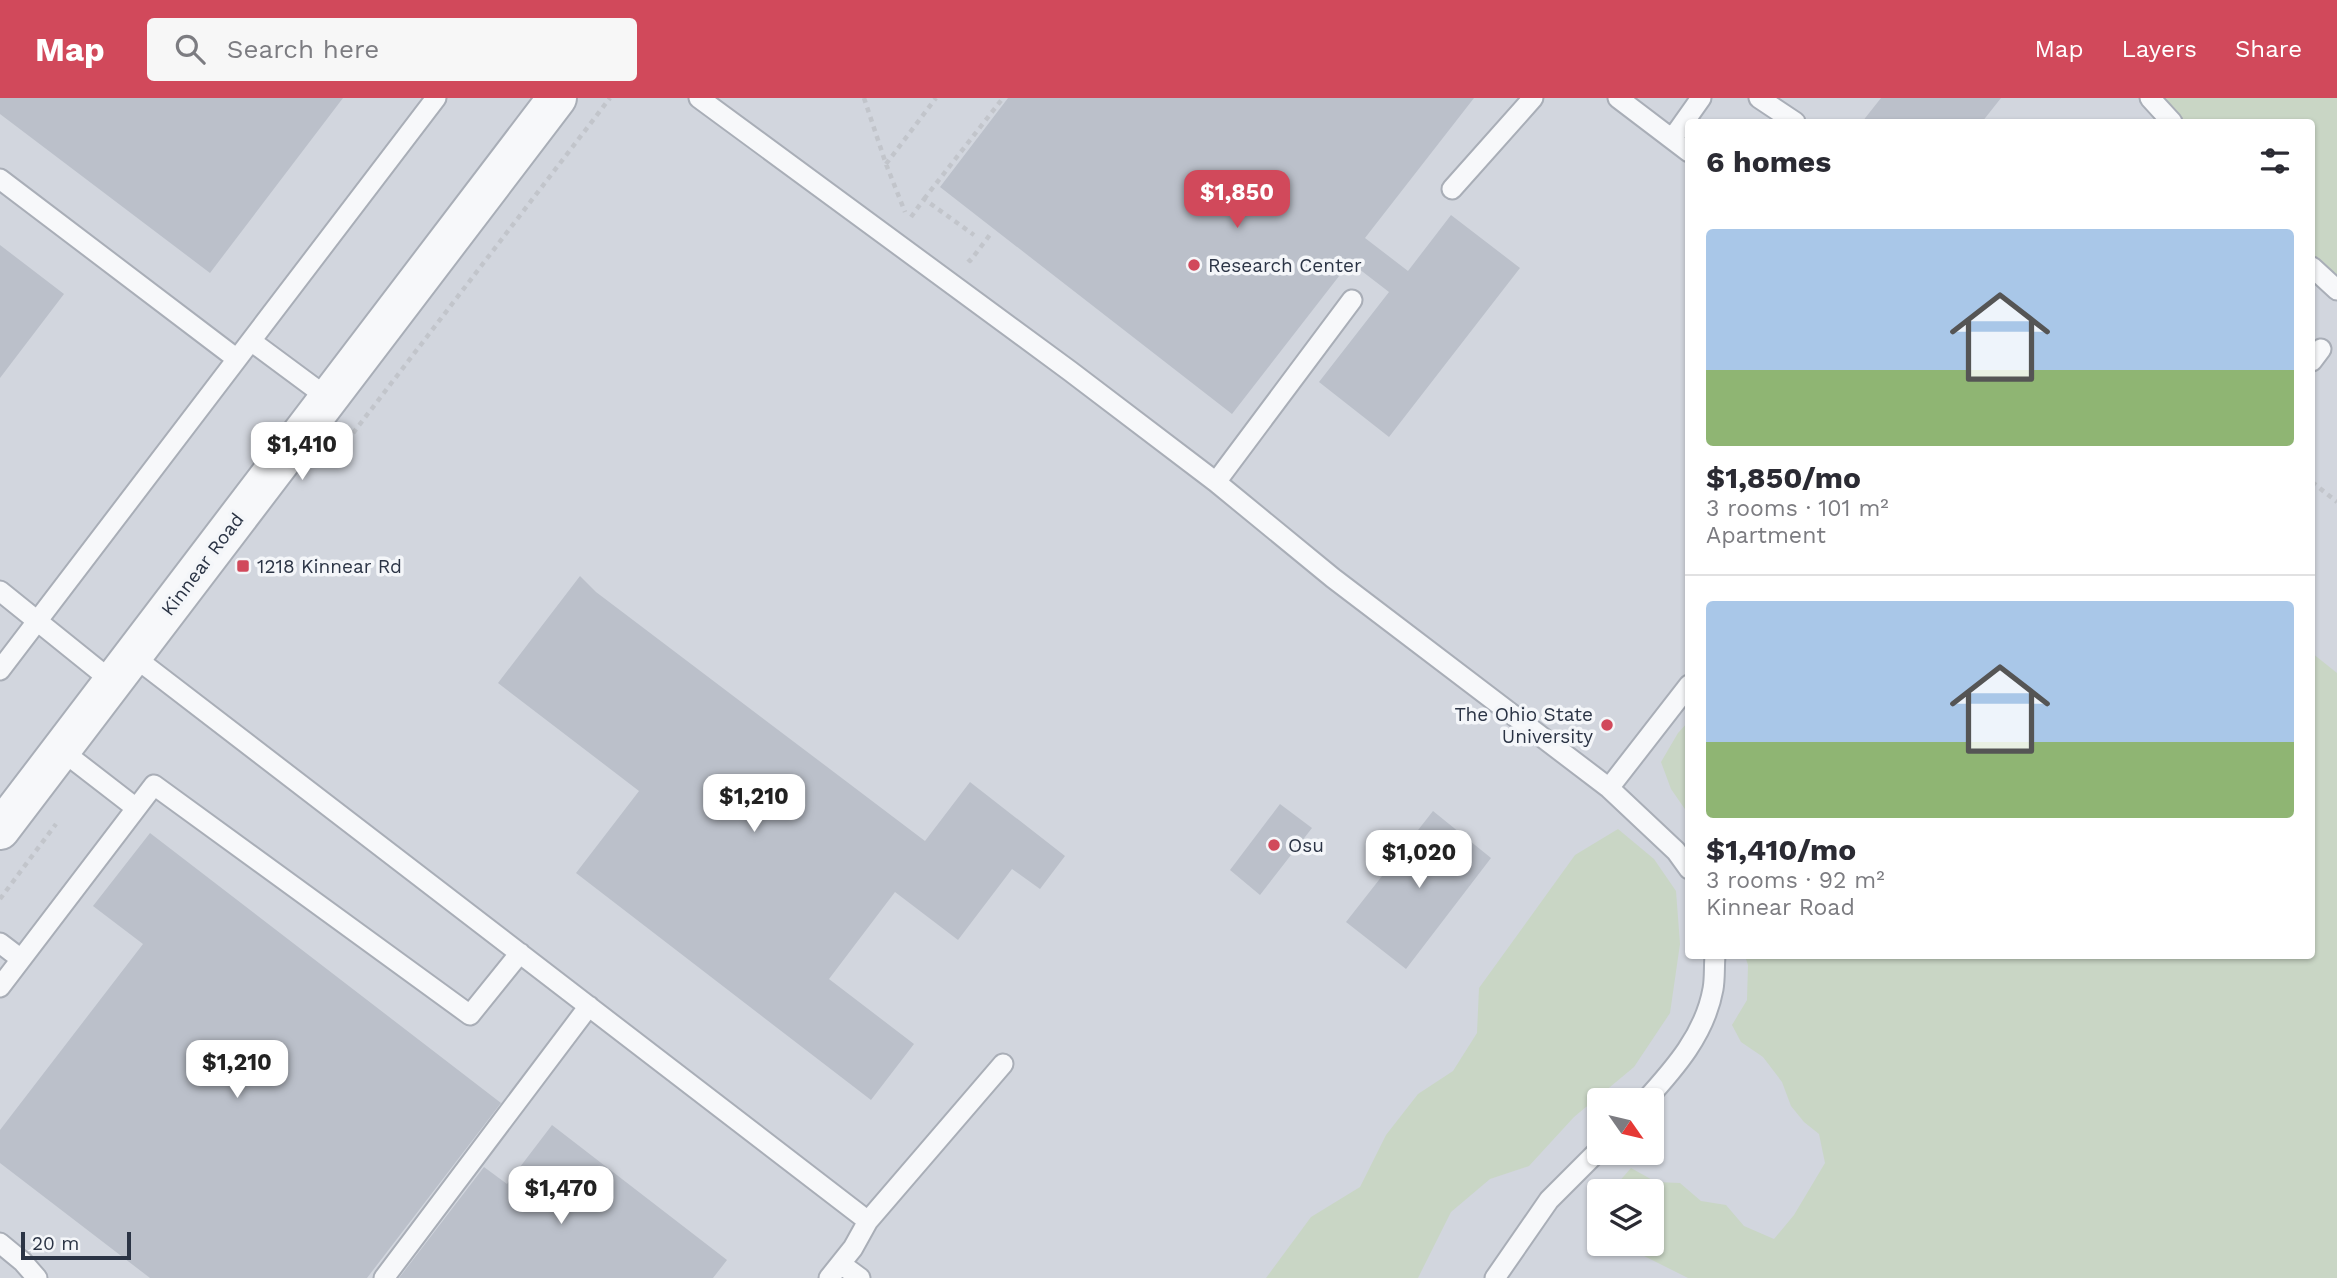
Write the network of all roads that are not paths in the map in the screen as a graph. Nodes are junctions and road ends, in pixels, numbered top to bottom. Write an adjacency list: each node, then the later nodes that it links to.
1 (436, 98): 20 (lane)
2 (557, 98): 22 (street, Kinnear Road)
3 (699, 98): 23 (lane)
4 (1533, 98): 16 (lane)
5 (1618, 98): 13 (lane)
6 (1701, 98): 9 (lane)
7 (1759, 98): 10 (lane)
8 (2150, 98): 11 (lane)
9 (1686, 119)
10 (1790, 119)
11 (2169, 119)
12 (1685, 121): 13 (lane)
13 (1672, 139): 14 (lane)
14 (1685, 149)
15 (0, 179): 21 (lane)
16 (1452, 189)
17 (2315, 270): 18 (lane)
18 (2337, 290)
19 (1352, 300): 23 (lane)
20 (251, 341): 21 (lane); 22 (lane)
21 (237, 359): 25 (lane)
22 (328, 398): 26 (street, Kinnear Road)
23 (1216, 482): 30 (lane)
24 (0, 591): 25 (lane)
25 (36, 622): 26 (lane); 27 (lane)
26 (123, 669): 29 (street, Kinnear Road); 35 (lane)
27 (0, 670)
28 (1685, 690): 30 (lane)
29 (61, 750): 31 (lane); 32 (street, Kinnear Road)
30 (1609, 788): 33 (lane)
31 (136, 808): 35 (lane); 36 (lane)
32 (0, 830)
33 (1685, 863)
34 (0, 943): 36 (lane)
35 (520, 953): 39 (lane)
36 (21, 959): 38 (lane)
37 (1715, 959): 41 (lane)
38 (0, 987)
39 (589, 1006): 43 (lane); 47 (lane)
40 (1003, 1064): 43 (lane)
41 (1657, 1088)
42 (1587, 1162): 49 (lane)
43 (869, 1221): 45 (lane)
44 (0, 1243): 46 (lane)
45 (835, 1271): 48 (lane)
46 (37, 1278)
47 (384, 1278)
48 (860, 1278)
49 (1495, 1278)

